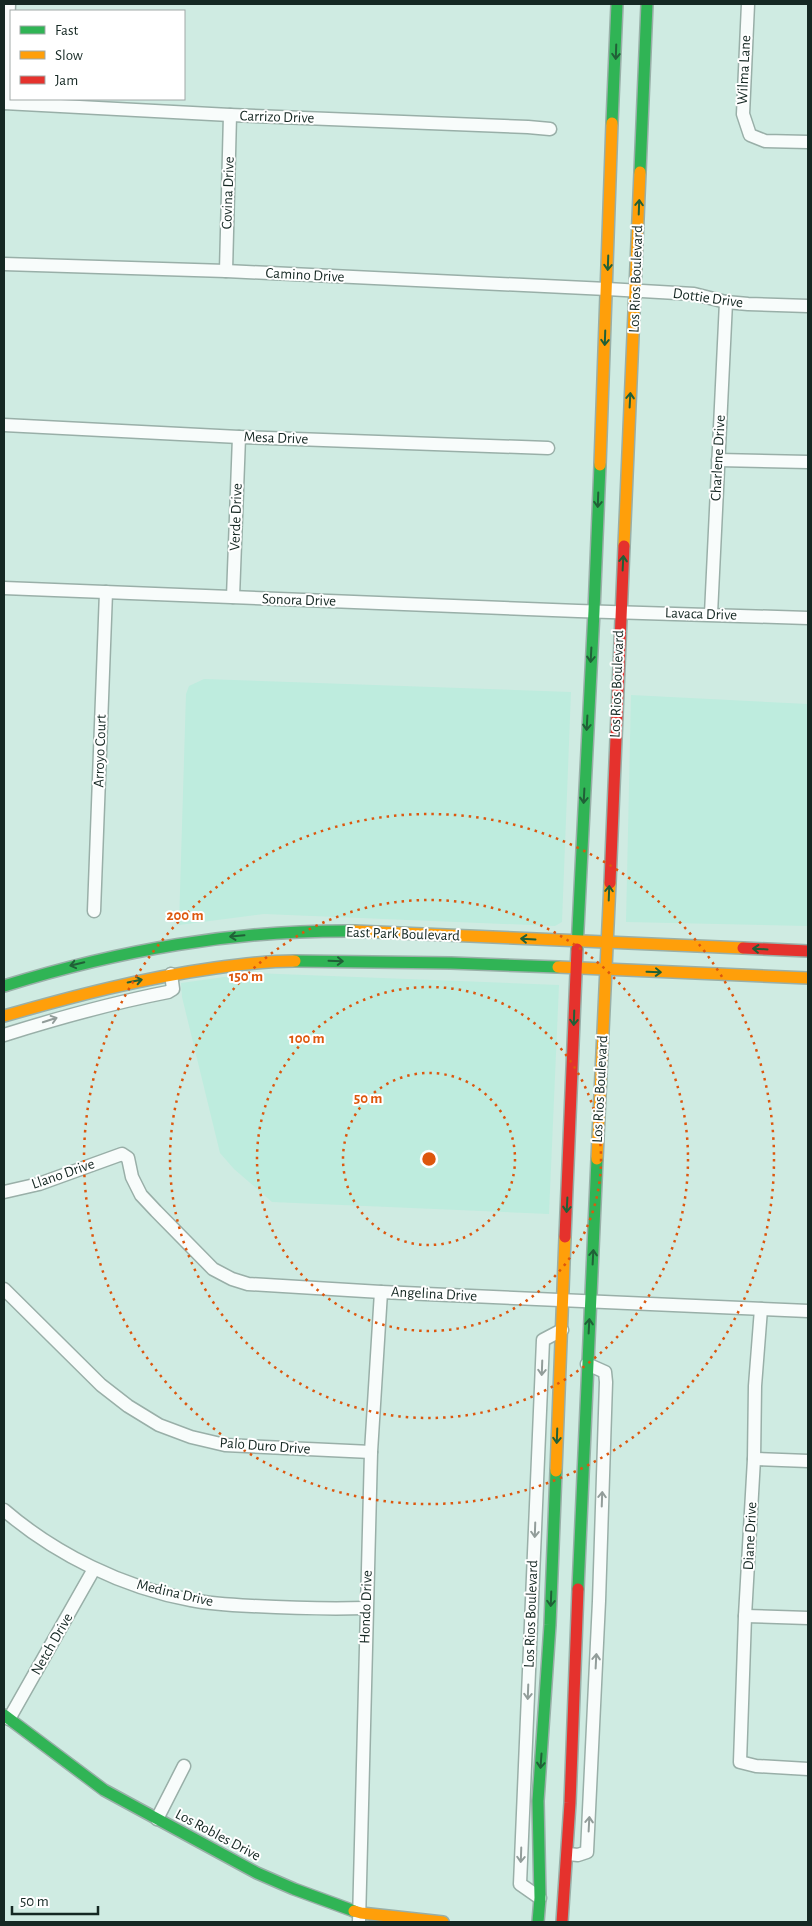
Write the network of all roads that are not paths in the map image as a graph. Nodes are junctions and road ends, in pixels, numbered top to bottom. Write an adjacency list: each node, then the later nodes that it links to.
1 (9, 4): 5 (street)
2 (617, 4): 11 (main road, Los Rios Boulevard, one-way to 11)
3 (647, 4): 12 (main road, Los Rios Boulevard, one-way to 3)
4 (748, 4): 8 (street, Wilma Lane)
5 (4, 103): 6 (street, Carrizo Drive)
6 (230, 115): 7 (street, Carrizo Drive); 10 (street, Covina Drive)
7 (550, 129)
8 (808, 142)
9 (4, 264): 10 (street, Camino Drive)
10 (226, 271): 11 (street, Camino Drive)
11 (607, 289): 12 (street, Dottie Drive); 23 (main road, Los Rios Boulevard, one-way to 23)
12 (636, 291): 13 (street, Dottie Drive); 24 (main road, Los Rios Boulevard, one-way to 12)
13 (726, 302): 14 (street, Dottie Drive); 18 (street, Charlene Drive)
14 (808, 306)
15 (4, 425): 16 (street, Mesa Drive)
16 (239, 437): 17 (street, Mesa Drive); 22 (street, Verde Drive)
17 (548, 448)
18 (718, 460): 19 (street); 25 (street, Charlene Drive)
19 (808, 462)
20 (4, 588): 21 (street, Sonora Drive)
21 (106, 592): 22 (street, Sonora Drive); 28 (street, Arroyo Court)
22 (233, 597): 23 (street, Sonora Drive)
23 (594, 612): 24 (street, Lavaca Drive); 27 (main road, Los Rios Boulevard, one-way to 27)
24 (620, 612): 25 (street, Lavaca Drive); 27 (main road, Los Rios Boulevard)
25 (711, 614): 26 (street, Lavaca Drive)
26 (808, 618)
27 (600, 748): 29 (main road, Los Rios Boulevard, one-way to 29); 30 (main road, Los Rios Boulevard, one-way to 27)
28 (94, 911)
29 (577, 941): 30 (main road, East Park Boulevard); 31 (main road, East Park Boulevard, one-way to 31); 33 (main road, Los Rios Boulevard)
30 (607, 942): 32 (main road, East Park Boulevard, one-way to 30); 34 (main road, Los Rios Boulevard)
31 (286, 946): 33 (main road, East Park Boulevard, one-way to 33); 35 (main road, East Park Boulevard); 37 (main road, East Park Boulevard, one-way to 37)
32 (808, 951)
33 (576, 969): 34 (main road, East Park Boulevard); 40 (main road, Los Rios Boulevard, one-way to 40)
34 (605, 971): 36 (main road, East Park Boulevard, one-way to 36); 40 (main road, Los Rios Boulevard)
35 (171, 974): 38 (main road, East Park Boulevard, one-way to 35); 39 (street, one-way to 35)
36 (808, 978)
37 (4, 986)
38 (4, 1016)
39 (4, 1035)
40 (581, 1153): 45 (main road, Los Rios Boulevard, one-way to 45); 46 (main road, Los Rios Boulevard, one-way to 40)
41 (122, 1154): 42 (street, Llano Drive); 44 (street, Angelina Drive)
42 (4, 1192)
43 (4, 1288): 51 (street, Palo Duro Drive)
44 (382, 1292): 45 (street, Angelina Drive); 51 (street, Hondo Drive)
45 (563, 1300): 46 (street, Angelina Drive); 49 (main road, Los Rios Boulevard)
46 (590, 1301): 47 (street, Angelina Drive); 50 (main road, Los Rios Boulevard, one-way to 46)
47 (761, 1309): 48 (street, Angelina Drive); 52 (street, Diane Drive)
48 (808, 1311)
49 (562, 1330): 64 (main road, Los Rios Boulevard, one-way to 64); 64 (street, Los Rios Boulevard, one-way to 64)
50 (587, 1364): 63 (main road, Los Rios Boulevard); 63 (street, one-way to 50)
51 (371, 1452): 56 (street, Hondo Drive)
52 (754, 1459): 53 (street); 57 (street, Diane Drive)
53 (808, 1461)
54 (4, 1510): 55 (street, Medina Drive)
55 (94, 1569): 56 (street, Medina Drive); 59 (street, Netch Drive)
56 (366, 1608): 65 (street, Hondo Drive)
57 (745, 1616): 58 (street); 61 (street, Diane Drive)
58 (808, 1618)
59 (6, 1717): 62 (main road, Los Robles Drive)
60 (184, 1766): 62 (street)
61 (808, 1769)
62 (157, 1819): 65 (main road, Los Robles Drive)
63 (568, 1854): 68 (main road, Los Rios Boulevard)
64 (540, 1898): 67 (main road, Los Rios Boulevard)
65 (360, 1918): 66 (main road, Los Robles Drive)
66 (443, 1922)
67 (538, 1922)
68 (562, 1922)

